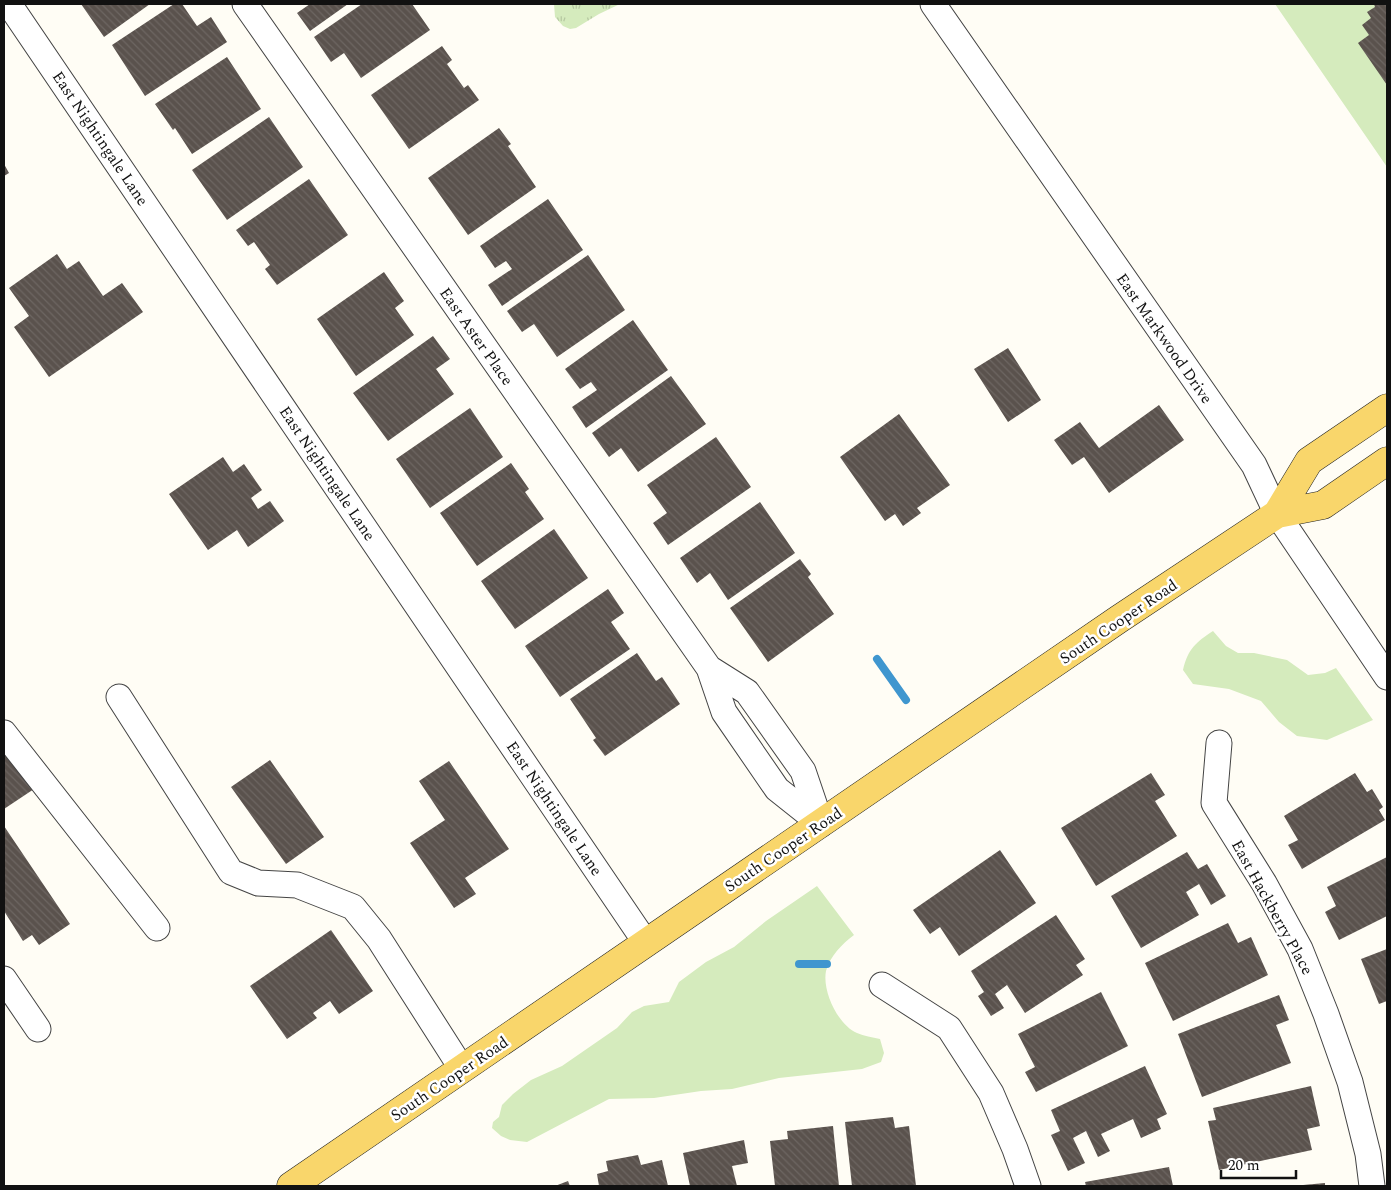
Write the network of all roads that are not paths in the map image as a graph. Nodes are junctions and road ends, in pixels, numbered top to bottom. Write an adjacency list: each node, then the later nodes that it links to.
1 (9, 4): 16 (street, East Nightingale Lane)
2 (245, 4): 7 (street, East Aster Place)
3 (933, 4): 6 (street, East Markwood Drive)
4 (1387, 408): 6 (main road, South Cooper Road)
5 (1387, 461): 6 (main road, South Cooper Road)
6 (1277, 514): 8 (street, East Markwood Drive); 14 (main road, South Cooper Road)
7 (709, 668): 10 (street, East Aster Place); 11 (street, East Aster Place)
8 (1387, 677)
9 (119, 697): 20 (street)
10 (761, 712): 11 (street); 14 (street, East Aster Place)
11 (736, 729): 14 (street, East Aster Place)
12 (4, 733): 15 (street)
13 (1219, 743): 23 (street, East Hackberry Place)
14 (820, 824): 16 (main road, South Cooper Road)
15 (157, 928)
16 (646, 943): 20 (main road, South Cooper Road)
17 (4, 979): 19 (street)
18 (882, 985): 22 (street)
19 (38, 1029)
20 (462, 1069): 21 (main road, South Cooper Road)
21 (291, 1186)
22 (1028, 1186)
23 (1372, 1186)

